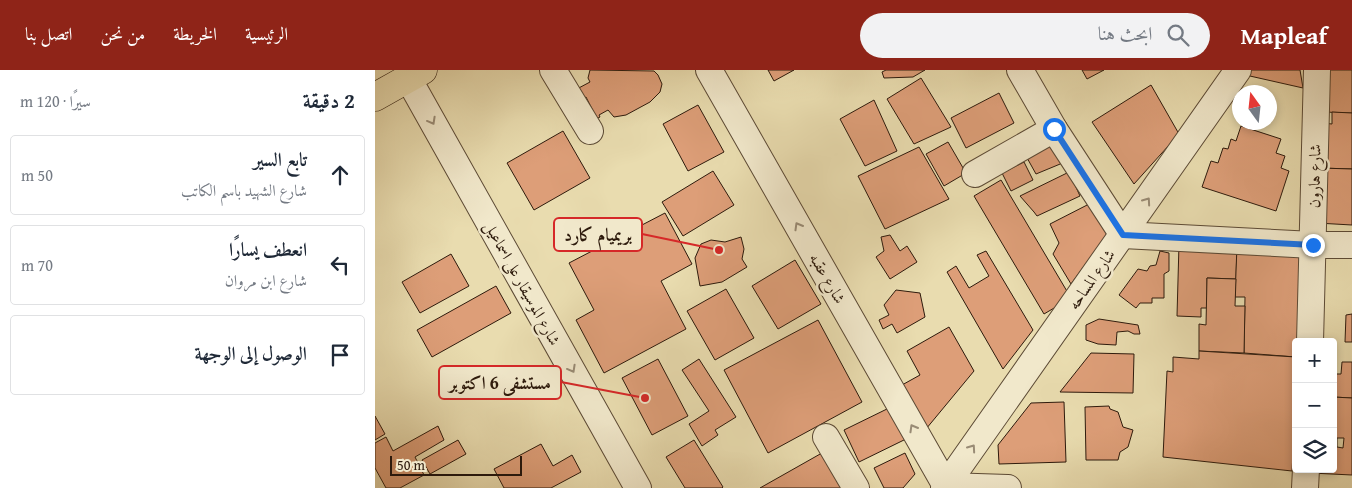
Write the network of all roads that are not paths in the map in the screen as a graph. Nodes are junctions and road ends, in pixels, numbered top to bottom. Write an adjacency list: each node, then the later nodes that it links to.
1 (553, 70): 9 (street)
2 (709, 70): 17 (street, شارع عقبه, one-way to 2)
3 (1020, 70): 8 (street)
4 (1238, 70): 11 (street, شارع المساحه, one-way to 4)
5 (1317, 70): 12 (street, شارع هارون)
6 (416, 74): 7 (main road); 18 (street, شارع الموسيقار على اسماعيل, one-way to 18)
7 (375, 97)
8 (1054, 129): 10 (street); 11 (street)
9 (589, 131)
10 (975, 174)
11 (1123, 235): 12 (street); 17 (street, شارع المساحه, one-way to 11)
12 (1313, 245): 13 (street); 14 (street, شارع هارون)
13 (1352, 245)
14 (1310, 338)
15 (826, 437): 19 (street)
16 (1306, 473): 21 (street)
17 (945, 487): 20 (street)
18 (638, 488)
19 (857, 488)
20 (1008, 488)
21 (1305, 488)

